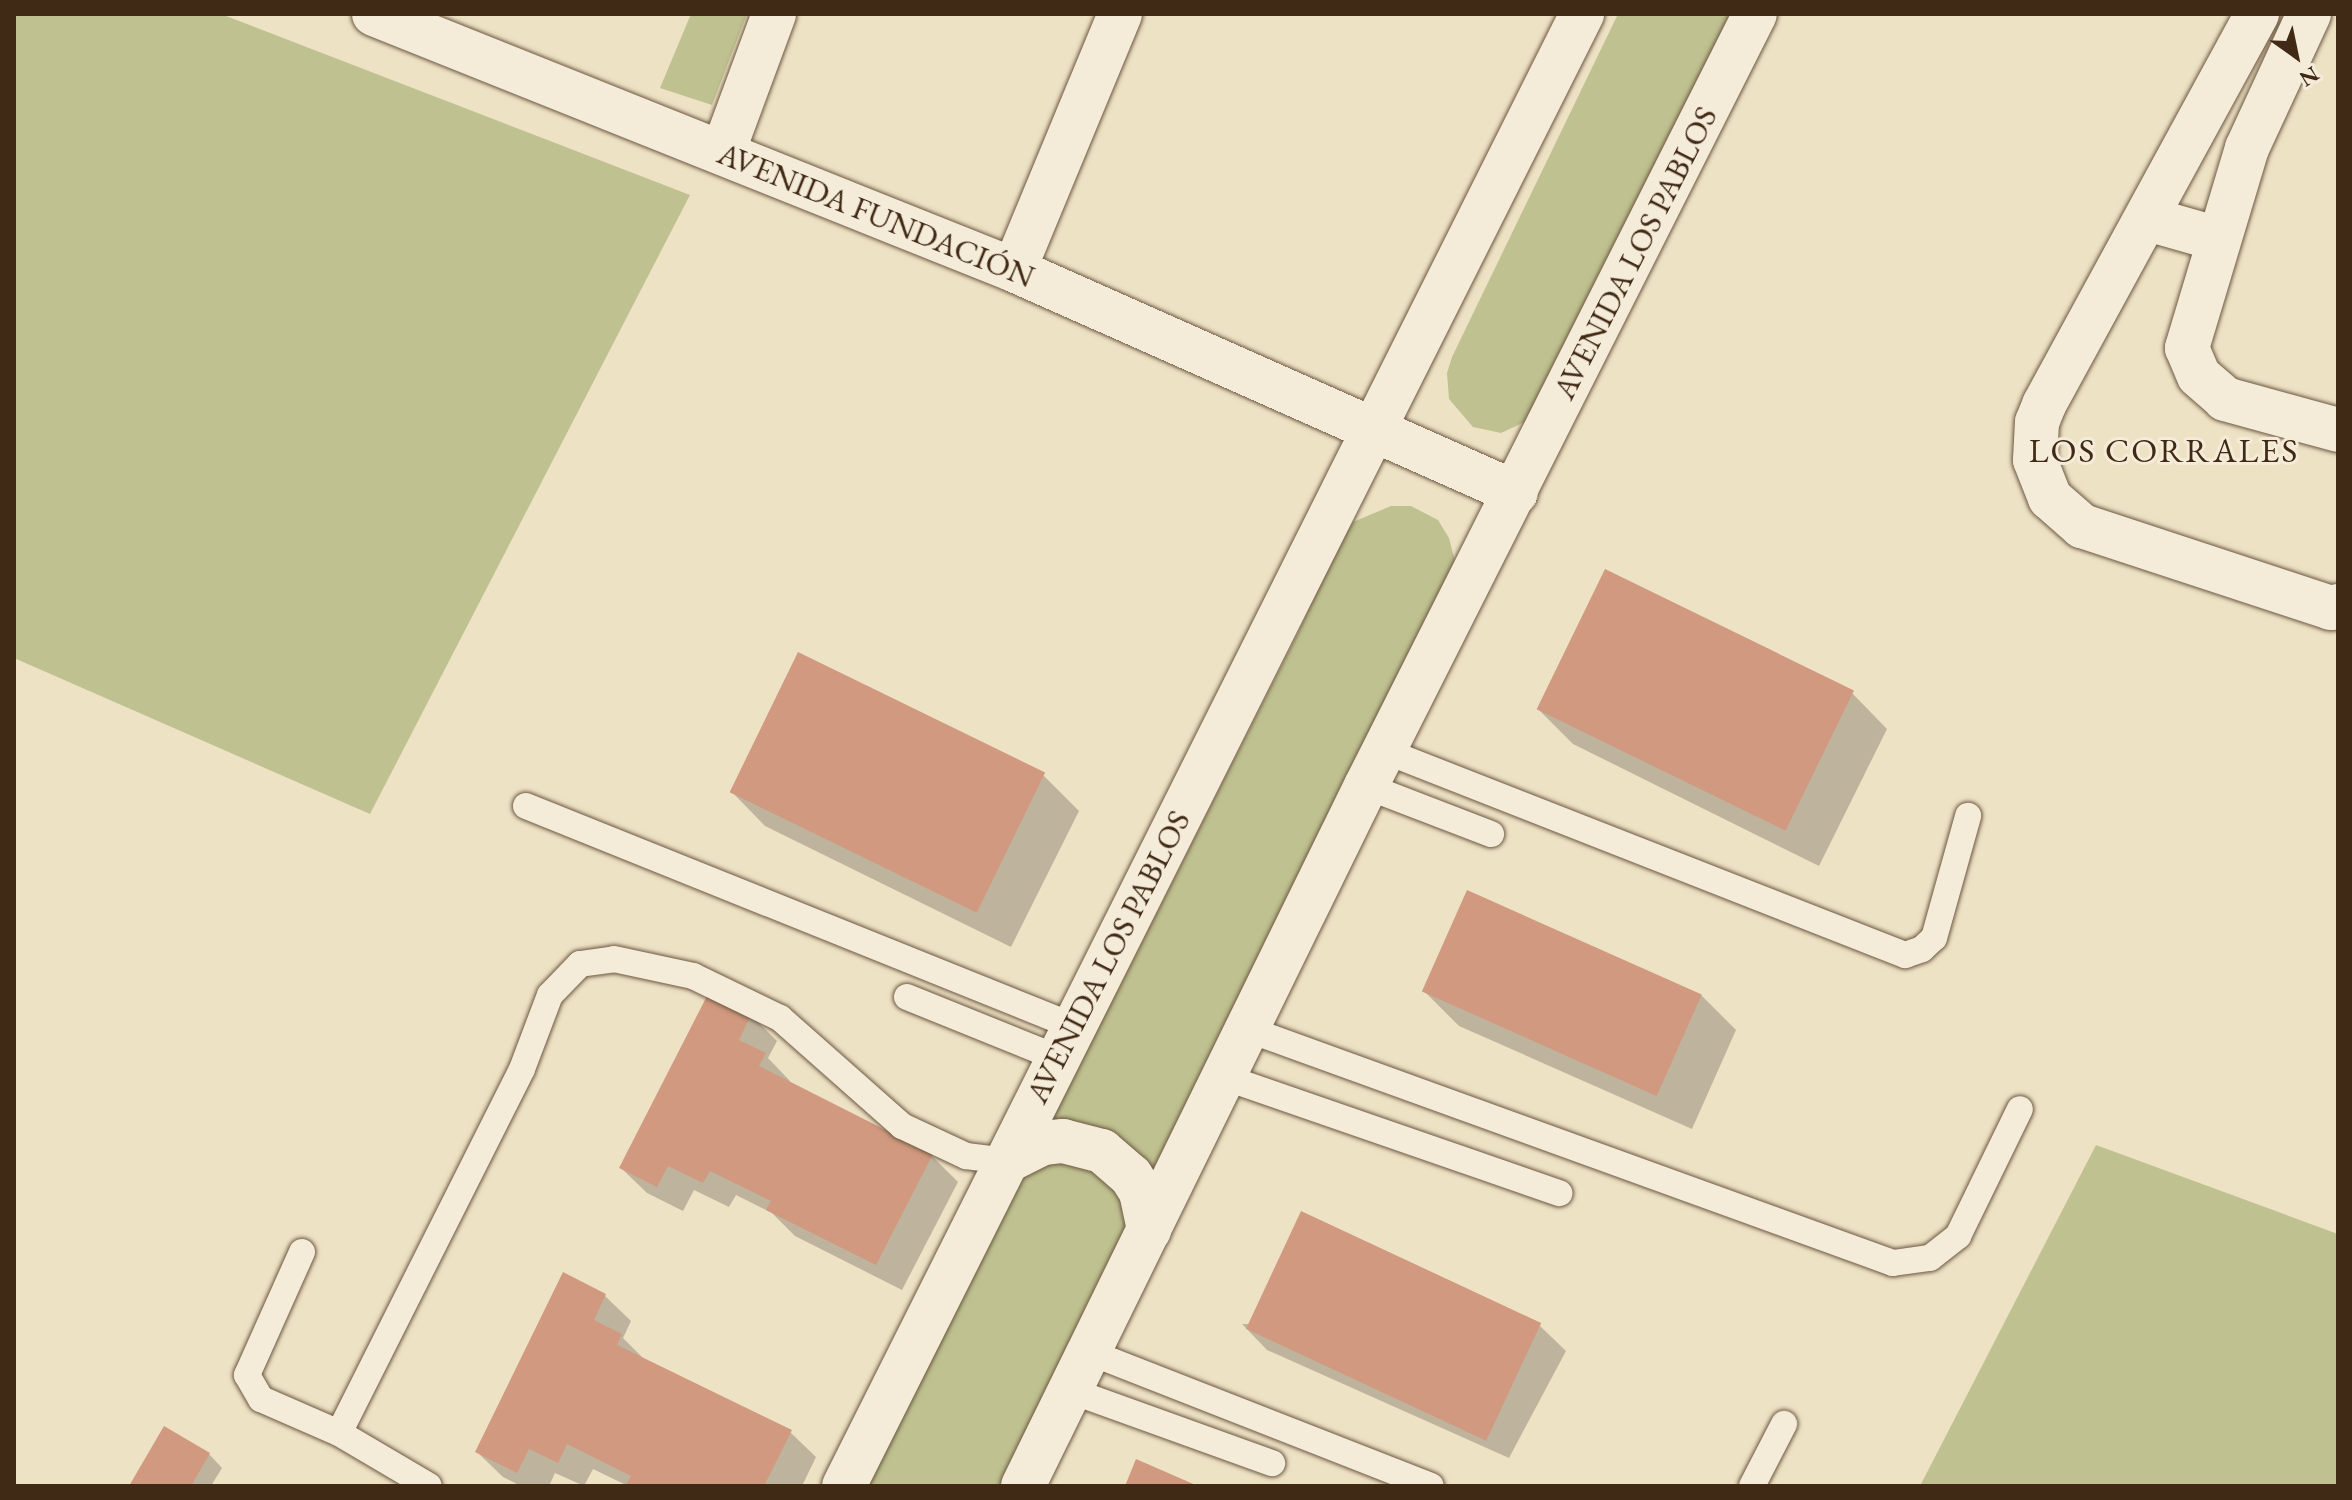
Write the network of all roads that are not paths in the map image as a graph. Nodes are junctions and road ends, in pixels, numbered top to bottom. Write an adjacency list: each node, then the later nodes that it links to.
1 (374, 14): 8 (main road, AVENIDA FUNDACIÓN)
2 (774, 14): 8 (main road)
3 (1120, 14): 11 (main road)
4 (1582, 14): 12 (main road, AVENIDA LOS PABLOS)
5 (1755, 14): 14 (main road, AVENIDA LOS PABLOS)
6 (2257, 14): 9 (main road)
7 (2309, 14): 10 (main road)
8 (723, 152): 11 (main road, AVENIDA FUNDACIÓN)
9 (2148, 219): 10 (main road); 15 (main road)
10 (2218, 239): 13 (main road)
11 (1014, 270): 12 (main road, AVENIDA FUNDACIÓN)
12 (1374, 428): 14 (main road); 22 (main road, AVENIDA LOS PABLOS)
13 (2338, 430)
14 (1516, 493): 16 (main road, AVENIDA LOS PABLOS)
15 (2338, 606)
16 (1376, 769): 18 (lane); 19 (lane); 21 (main road, AVENIDA LOS PABLOS)
17 (526, 806): 22 (lane)
18 (1968, 816)
19 (1491, 834)
20 (907, 997): 22 (lane)
21 (1247, 1029): 23 (main road, AVENIDA LOS PABLOS); 24 (lane)
22 (1066, 1042): 25 (main road, AVENIDA LOS PABLOS)
23 (1224, 1077): 26 (lane); 27 (main road, AVENIDA LOS PABLOS)
24 (2020, 1109)
25 (1007, 1161): 27 (main road); 32 (lane); 35 (main road, AVENIDA LOS PABLOS)
26 (1559, 1193)
27 (1149, 1230): 29 (main road, AVENIDA LOS PABLOS)
28 (302, 1252): 32 (lane)
29 (1089, 1352): 30 (main road, AVENIDA LOS PABLOS); 37 (lane)
30 (1069, 1390): 33 (lane); 36 (main road, AVENIDA LOS PABLOS)
31 (1784, 1424): 38 (lane)
32 (339, 1433): 34 (lane)
33 (1272, 1463)
34 (429, 1486)
35 (844, 1486)
36 (1023, 1486)
37 (1431, 1486)
38 (1752, 1486)

